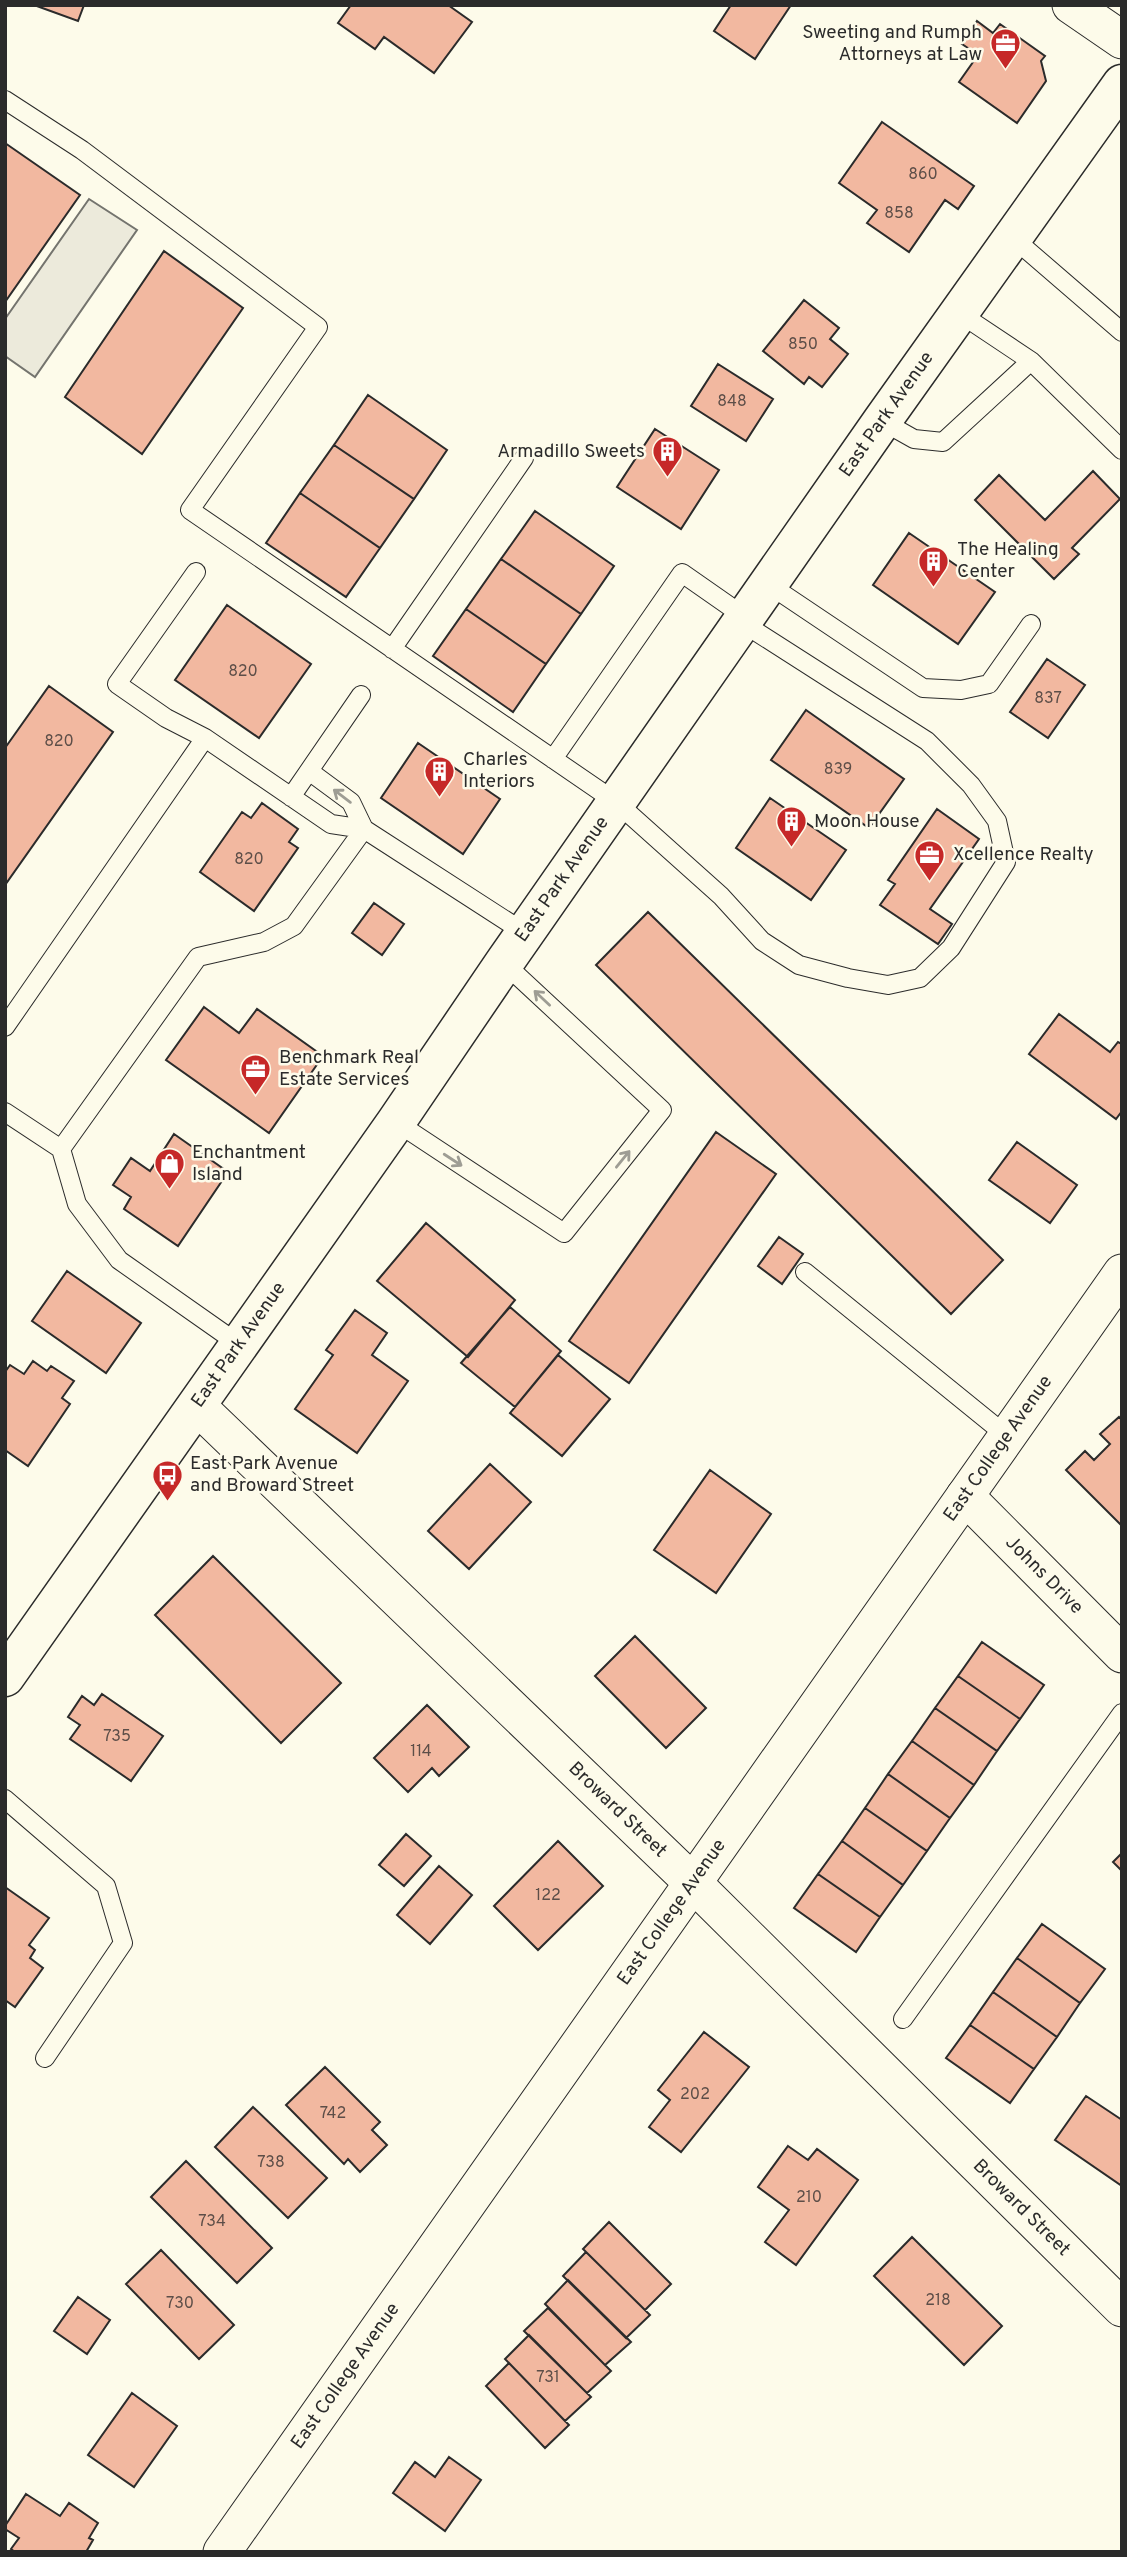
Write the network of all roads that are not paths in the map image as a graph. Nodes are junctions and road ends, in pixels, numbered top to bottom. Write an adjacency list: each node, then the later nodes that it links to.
1 (1071, 5): 2 (street)
2 (1122, 40)
3 (1122, 84): 5 (street, East Park Avenue)
4 (5, 100): 16 (lane)
5 (1012, 237): 6 (street, East Park Avenue); 7 (lane)
6 (959, 313): 8 (lane); 9 (street, East Park Avenue)
7 (1122, 332)
8 (1031, 360): 9 (lane); 10 (lane)
9 (882, 421): 13 (street, East Park Avenue)
10 (1122, 450)
11 (524, 458): 16 (lane)
12 (195, 572): 18 (lane)
13 (768, 584): 14 (street, East Park Avenue); 15 (lane)
14 (743, 619): 19 (lane); 22 (street, East Park Avenue); 22 (lane)
15 (1031, 624)
16 (393, 649): 19 (lane)
17 (361, 695): 20 (lane)
18 (205, 738): 21 (lane); 25 (lane)
19 (553, 759): 22 (lane)
20 (309, 771): 21 (lane); 23 (lane, one-way to 20)
21 (291, 797): 23 (lane)
22 (616, 802): 24 (street, East Park Avenue)
23 (364, 829): 24 (lane); 28 (lane)
24 (514, 948): 27 (street, East Park Avenue); 27 (lane, one-way to 24)
25 (5, 1027)
26 (5, 1112): 28 (lane)
27 (396, 1122): 31 (street, East Park Avenue)
28 (61, 1149): 31 (lane)
29 (805, 1272): 33 (lane)
30 (1122, 1273): 33 (street, East College Avenue)
31 (240, 1345): 32 (street, East Park Avenue)
32 (197, 1406): 36 (street, East Park Avenue); 39 (street, Broward Street)
33 (1007, 1436): 34 (street, East College Avenue)
34 (965, 1496): 35 (street, Johns Drive); 39 (street, East College Avenue)
35 (1122, 1654)
36 (5, 1677)
37 (1122, 1713): 40 (lane)
38 (5, 1799): 41 (lane)
39 (693, 1883): 42 (street, Broward Street); 43 (street, East College Avenue)
40 (903, 2020)
41 (46, 2058)
42 (1122, 2308)
43 (222, 2552)

